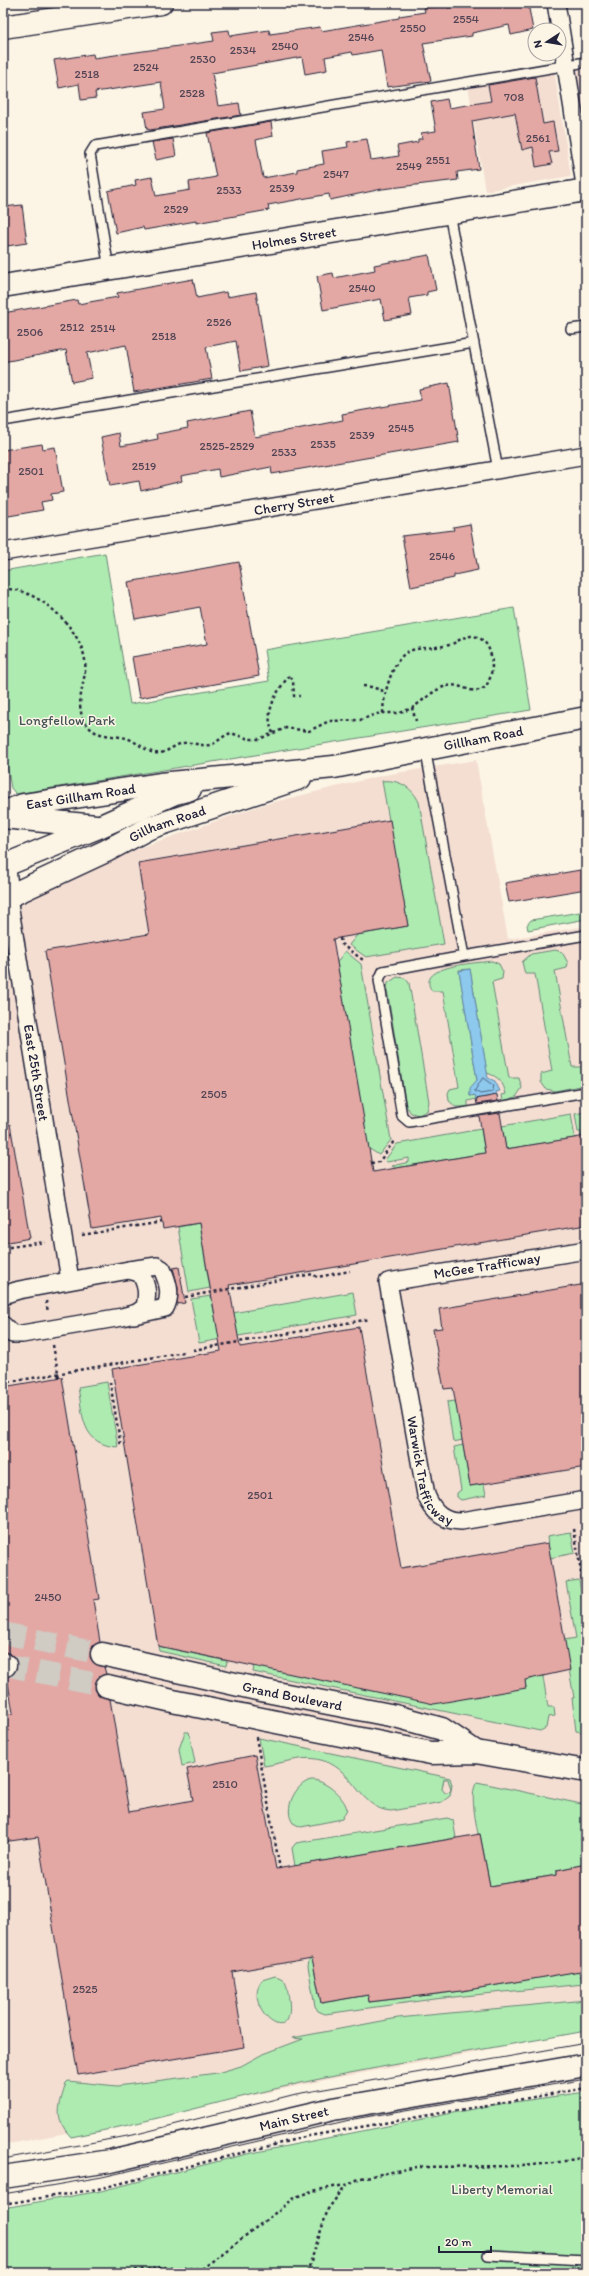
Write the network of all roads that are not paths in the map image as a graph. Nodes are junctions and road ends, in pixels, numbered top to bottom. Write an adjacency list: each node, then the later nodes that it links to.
1 (161, 3): 3 (main road)
2 (556, 3): 5 (street)
3 (3, 27)
4 (586, 62): 5 (lane)
5 (566, 66): 6 (street); 8 (lane)
6 (586, 191): 7 (main road, Holmes Street)
7 (449, 213): 8 (main road, Holmes Street); 12 (lane)
8 (109, 269): 9 (main road, Holmes Street)
9 (3, 286)
10 (586, 327): 11 (lane)
11 (571, 329)
12 (474, 343): 13 (lane); 15 (lane)
13 (3, 421)
14 (586, 455): 15 (street, Cherry Street)
15 (498, 470): 16 (street, Cherry Street)
16 (3, 552)
17 (586, 718): 18 (main road, Gillham Road)
18 (425, 748): 19 (main road, Gillham Road); 29 (lane)
19 (334, 767): 20 (main road, Gillham Road); 25 (main road, Gillham Road)
20 (249, 774): 21 (main road, Gillham Road); 24 (main road, Gillham Road)
21 (160, 784): 22 (main road, East Gillham Road)
22 (3, 813)
23 (3, 817): 24 (main road)
24 (101, 826): 25 (main road); 26 (main road, Gillham Road)
25 (149, 828): 27 (main road, Gillham Road)
26 (4, 866): 27 (main road, East 25th Street)
27 (5, 898): 32 (street, East 25th Street)
28 (586, 935): 29 (lane)
29 (464, 956): 30 (lane)
30 (586, 1092)
31 (586, 1250): 33 (street, McGee Trafficway)
32 (70, 1280): 34 (street); 35 (street)
33 (388, 1282): 36 (street, Warwick Trafficway)
34 (3, 1297)
35 (3, 1325)
36 (586, 1500)
37 (102, 1654): 39 (main road, Grand Boulevard)
38 (108, 1686): 39 (main road, Grand Boulevard)
39 (476, 1752): 40 (main road, Grand Boulevard)
40 (586, 1771)
41 (586, 2065): 42 (main road, Main Street)
42 (3, 2177)
43 (488, 2255): 44 (lane)
44 (586, 2260)

